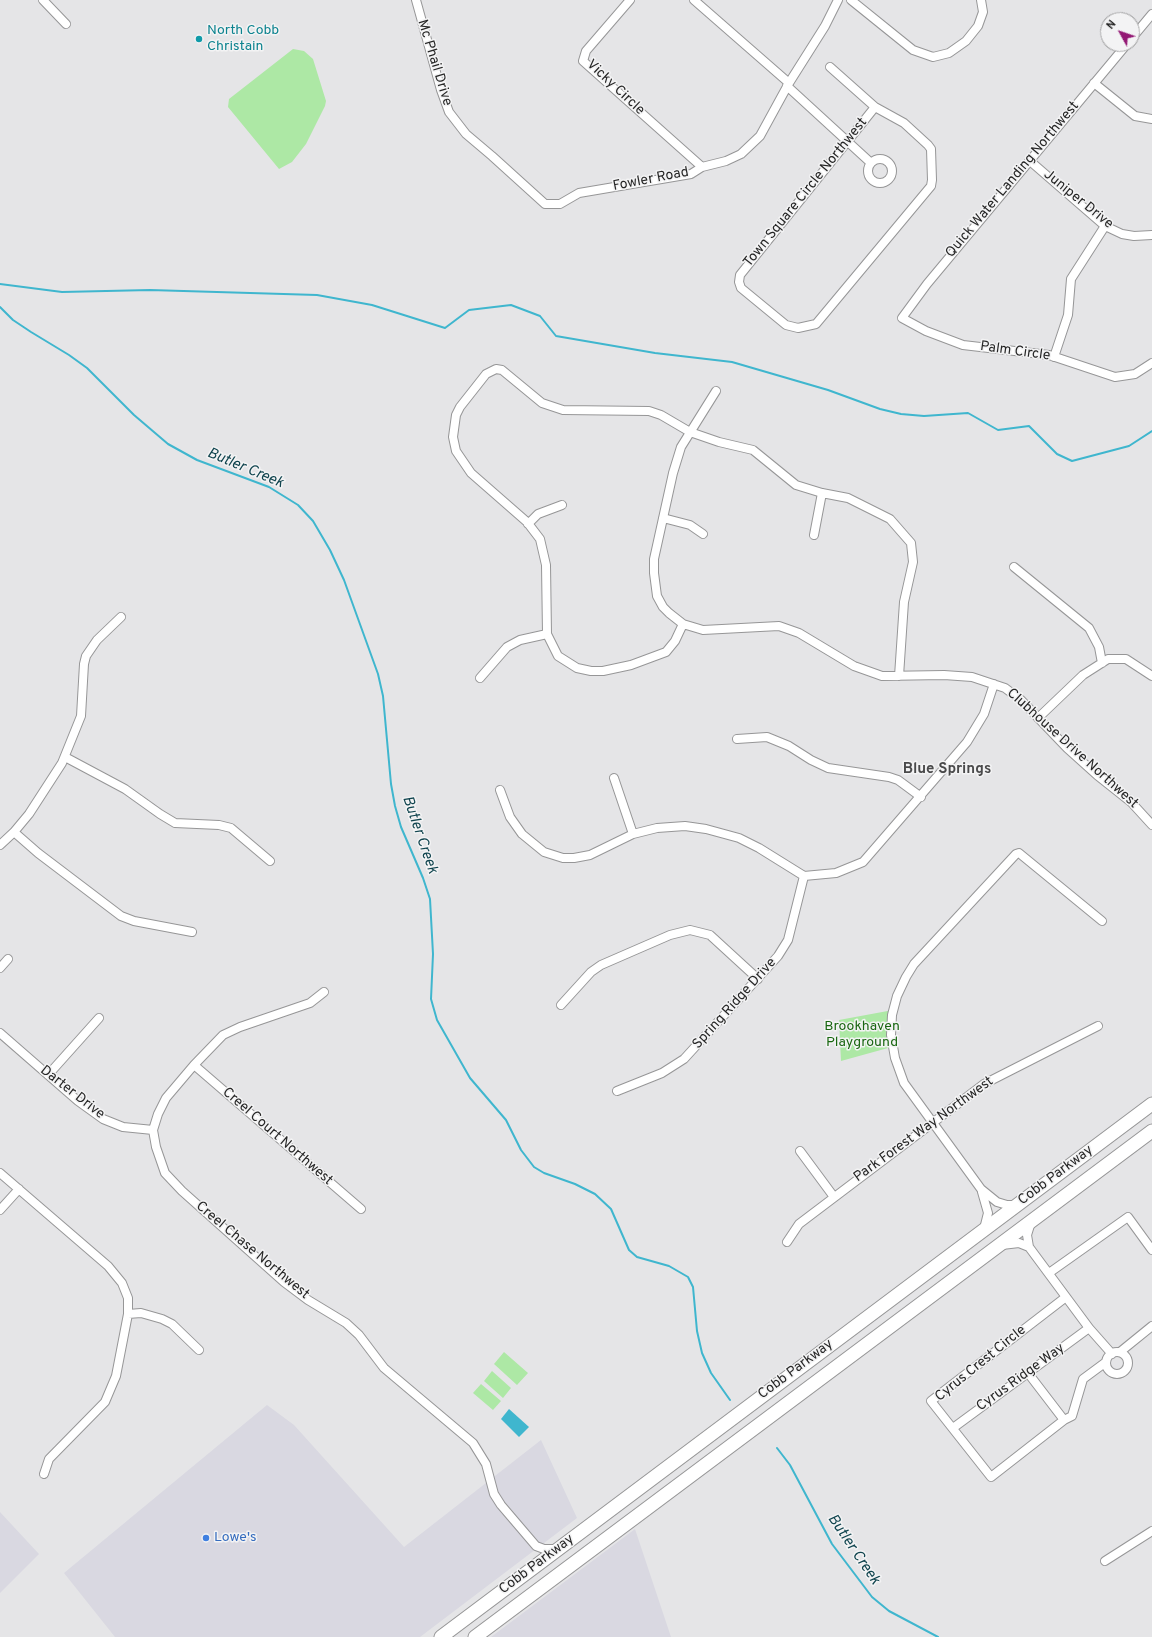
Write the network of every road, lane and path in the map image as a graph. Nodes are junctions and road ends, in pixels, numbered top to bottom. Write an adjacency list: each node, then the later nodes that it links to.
1 (43, 0): 9 (street)
2 (416, 0): 21 (street, Mc Phail Drive)
3 (630, 0): 20 (street, Vicky Circle)
4 (694, 0): 14 (street)
5 (838, 0): 14 (street, Fowler Road)
6 (851, 0): 7 (street)
7 (981, 0)
8 (1152, 14): 10 (street)
9 (66, 24)
10 (1140, 28)
11 (1120, 52): 13 (street, Quick Water Landing Northwest)
12 (830, 67): 15 (street, Town Square Circle Northwest)
13 (1094, 83): 16 (street); 18 (street, Quick Water Landing Northwest)
14 (788, 84): 17 (street); 20 (street, Fowler Road)
15 (875, 107): 17 (street, Town Square Circle Northwest); 17 (street, Town Square Circle Northwest)
16 (1152, 119)
17 (848, 141): 19 (street)
18 (1030, 160): 22 (street, Juniper Drive); 24 (street, Quick Water Landing Northwest)
19 (871, 163)
20 (702, 167): 21 (street, Fowler Road)
21 (545, 204)
22 (1105, 226): 23 (street, Juniper Drive); 25 (street)
23 (1152, 235)
24 (902, 318): 25 (street, Palm Circle)
25 (1054, 357): 26 (street, Palm Circle)
26 (1152, 363)
27 (716, 391): 28 (street, Clubhouse Drive Northwest)
28 (690, 432): 29 (street); 31 (street, Clubhouse Drive Northwest); 32 (street)
29 (822, 493): 34 (street); 40 (street)
30 (562, 505): 32 (street)
31 (663, 518): 33 (street); 37 (street, Clubhouse Drive Northwest)
32 (528, 524): 38 (street)
33 (703, 534)
34 (814, 535)
35 (1014, 568): 39 (street)
36 (121, 617): 46 (street)
37 (683, 624): 38 (street); 40 (street, Clubhouse Drive Northwest)
38 (547, 634): 42 (street)
39 (1102, 663): 41 (street); 44 (street)
40 (900, 676): 43 (street, Clubhouse Drive Northwest)
41 (1152, 676)
42 (480, 678)
43 (994, 684): 44 (street, Clubhouse Drive Northwest); 49 (street)
44 (1038, 718): 50 (street, Clubhouse Drive Northwest)
45 (737, 739): 49 (street)
46 (65, 757): 51 (street); 54 (street)
47 (614, 778): 52 (street)
48 (500, 790): 52 (street)
49 (920, 797): 55 (street)
50 (1152, 825)
51 (14, 832): 53 (street); 57 (street)
52 (633, 834): 55 (street)
53 (0, 845)
54 (270, 861)
55 (804, 876): 60 (street, Spring Ridge Drive)
56 (1102, 921): 70 (street)
57 (192, 932)
58 (8, 959): 59 (street)
59 (0, 968)
60 (758, 979): 62 (street); 68 (street, Spring Ridge Drive)
61 (324, 992): 66 (street)
62 (561, 1005)
63 (99, 1018): 67 (street)
64 (1098, 1026): 70 (street, Park Forest Way Northwest)
65 (0, 1033): 67 (street, Darter Drive)
66 (194, 1065): 71 (street); 79 (street, Creel Court Northwest)
67 (48, 1075): 71 (street, Darter Drive)
68 (617, 1091)
69 (1152, 1104): 78 (main road, Cobb Parkway)
70 (932, 1123): 76 (street); 77 (street, Park Forest Way Northwest)
71 (153, 1130): 101 (street, Creel Chase Northwest)
72 (1152, 1131): 81 (main road, Cobb Parkway)
73 (800, 1151): 77 (street)
74 (0, 1173): 75 (street)
75 (19, 1189): 80 (street); 89 (street)
76 (981, 1189): 78 (street); 82 (street)
77 (834, 1197): 83 (street, Park Forest Way Northwest)
78 (1018, 1204): 82 (main road, Cobb Parkway)
79 (360, 1209)
80 (0, 1210)
81 (1032, 1221): 84 (main road, Cobb Parkway); 85 (street)
82 (983, 1230): 101 (main road, Cobb Parkway)
83 (787, 1242)
84 (998, 1246): 85 (street); 104 (main road, Cobb Parkway)
85 (1028, 1247): 87 (street)
86 (1152, 1250): 87 (street)
87 (1049, 1273): 88 (street)
88 (1066, 1297): 91 (street); 98 (street, Cyrus Crest Circle)
89 (128, 1314): 92 (street); 99 (street)
90 (1152, 1326): 93 (street)
91 (1089, 1328): 94 (street); 96 (street, Cyrus Ridge Way)
92 (199, 1350)
93 (1120, 1352): 94 (street); 95 (street)
94 (1112, 1354): 95 (street, Cyrus Crest Circle)
95 (1106, 1362): 97 (street, Cyrus Crest Circle)
96 (1028, 1373): 97 (street); 98 (street, Cyrus Ridge Way)
97 (1064, 1420): 98 (street, Cyrus Crest Circle)
98 (953, 1428)
99 (44, 1474)
100 (1152, 1531): 102 (street)
101 (558, 1549): 103 (main road, Cobb Parkway)
102 (1105, 1561)
103 (441, 1637)
104 (475, 1637)

